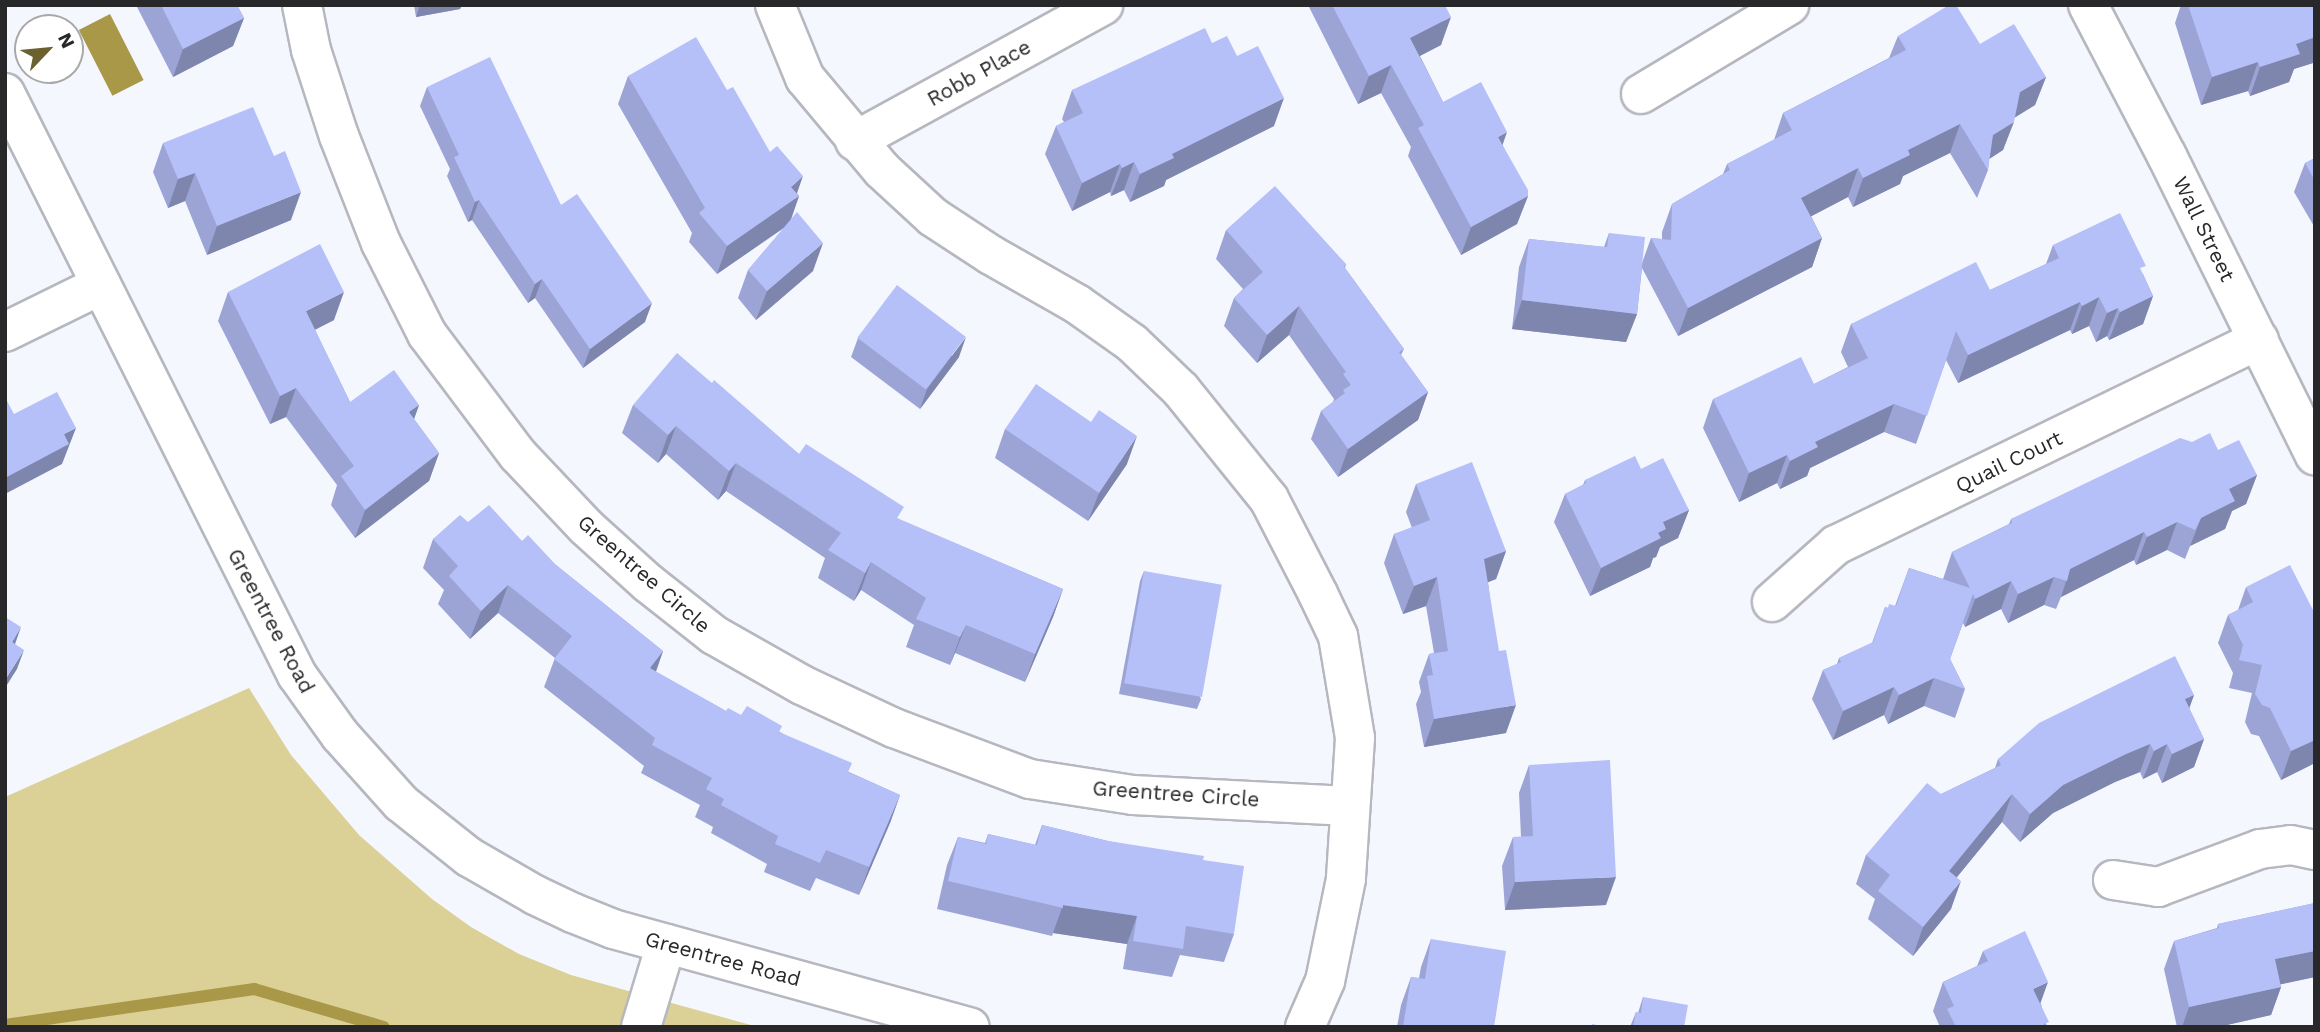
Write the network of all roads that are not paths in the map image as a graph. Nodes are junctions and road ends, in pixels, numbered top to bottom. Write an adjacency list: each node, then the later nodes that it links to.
1 (302, 5): 14 (street, Greentree Circle)
2 (775, 5): 8 (street)
3 (1103, 5): 8 (street, Robb Place)
4 (1789, 5): 7 (street)
5 (2088, 5): 11 (street, Wall Street)
6 (5, 93): 9 (street, Greentree Road)
7 (1641, 94)
8 (855, 141): 14 (street)
9 (101, 285): 10 (street); 17 (street, Greentree Road)
10 (5, 332)
11 (2259, 340): 12 (street, Wall Street); 13 (street, Quail Court)
12 (2315, 455)
13 (1772, 602)
14 (1349, 806): 20 (street)
15 (2315, 850): 16 (street)
16 (2113, 880)
17 (666, 943): 18 (street); 19 (street, Greentree Road)
18 (641, 1027)
19 (970, 1027)
20 (1305, 1027)

